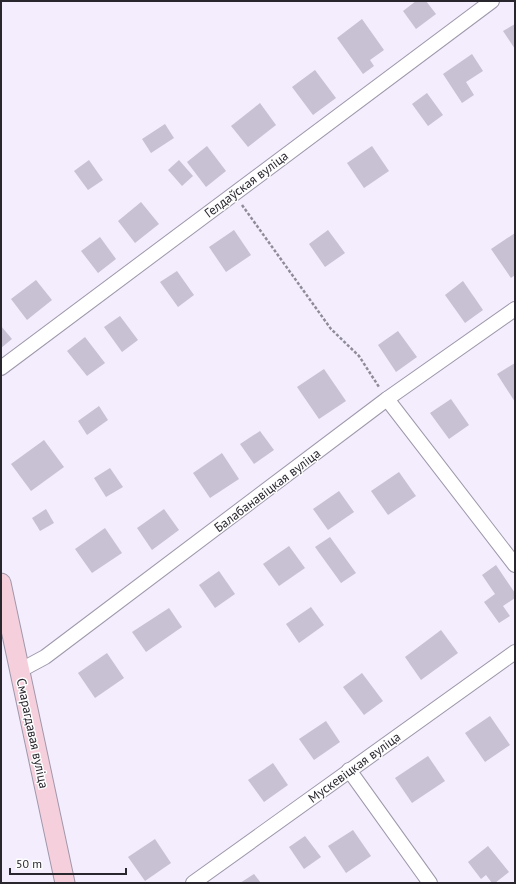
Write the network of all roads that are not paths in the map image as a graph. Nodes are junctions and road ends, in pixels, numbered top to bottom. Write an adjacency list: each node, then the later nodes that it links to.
1 (492, 1): 3 (street, Гелдаўская вуліца)
2 (515, 309): 4 (street, Балабанавіцкая вуліца)
3 (1, 368)
4 (387, 399): 5 (street); 8 (street, Балабанавіцкая вуліца)
5 (515, 565)
6 (1, 584): 8 (street, Смарагдавая вуліца)
7 (515, 652): 9 (street, Мускевіцкая вуліца)
8 (19, 671): 10 (street, Смарагдавая вуліца)
9 (349, 770): 11 (street, Мускевіцкая вуліца); 12 (street)
10 (65, 883)
11 (193, 883)
12 (430, 883)

